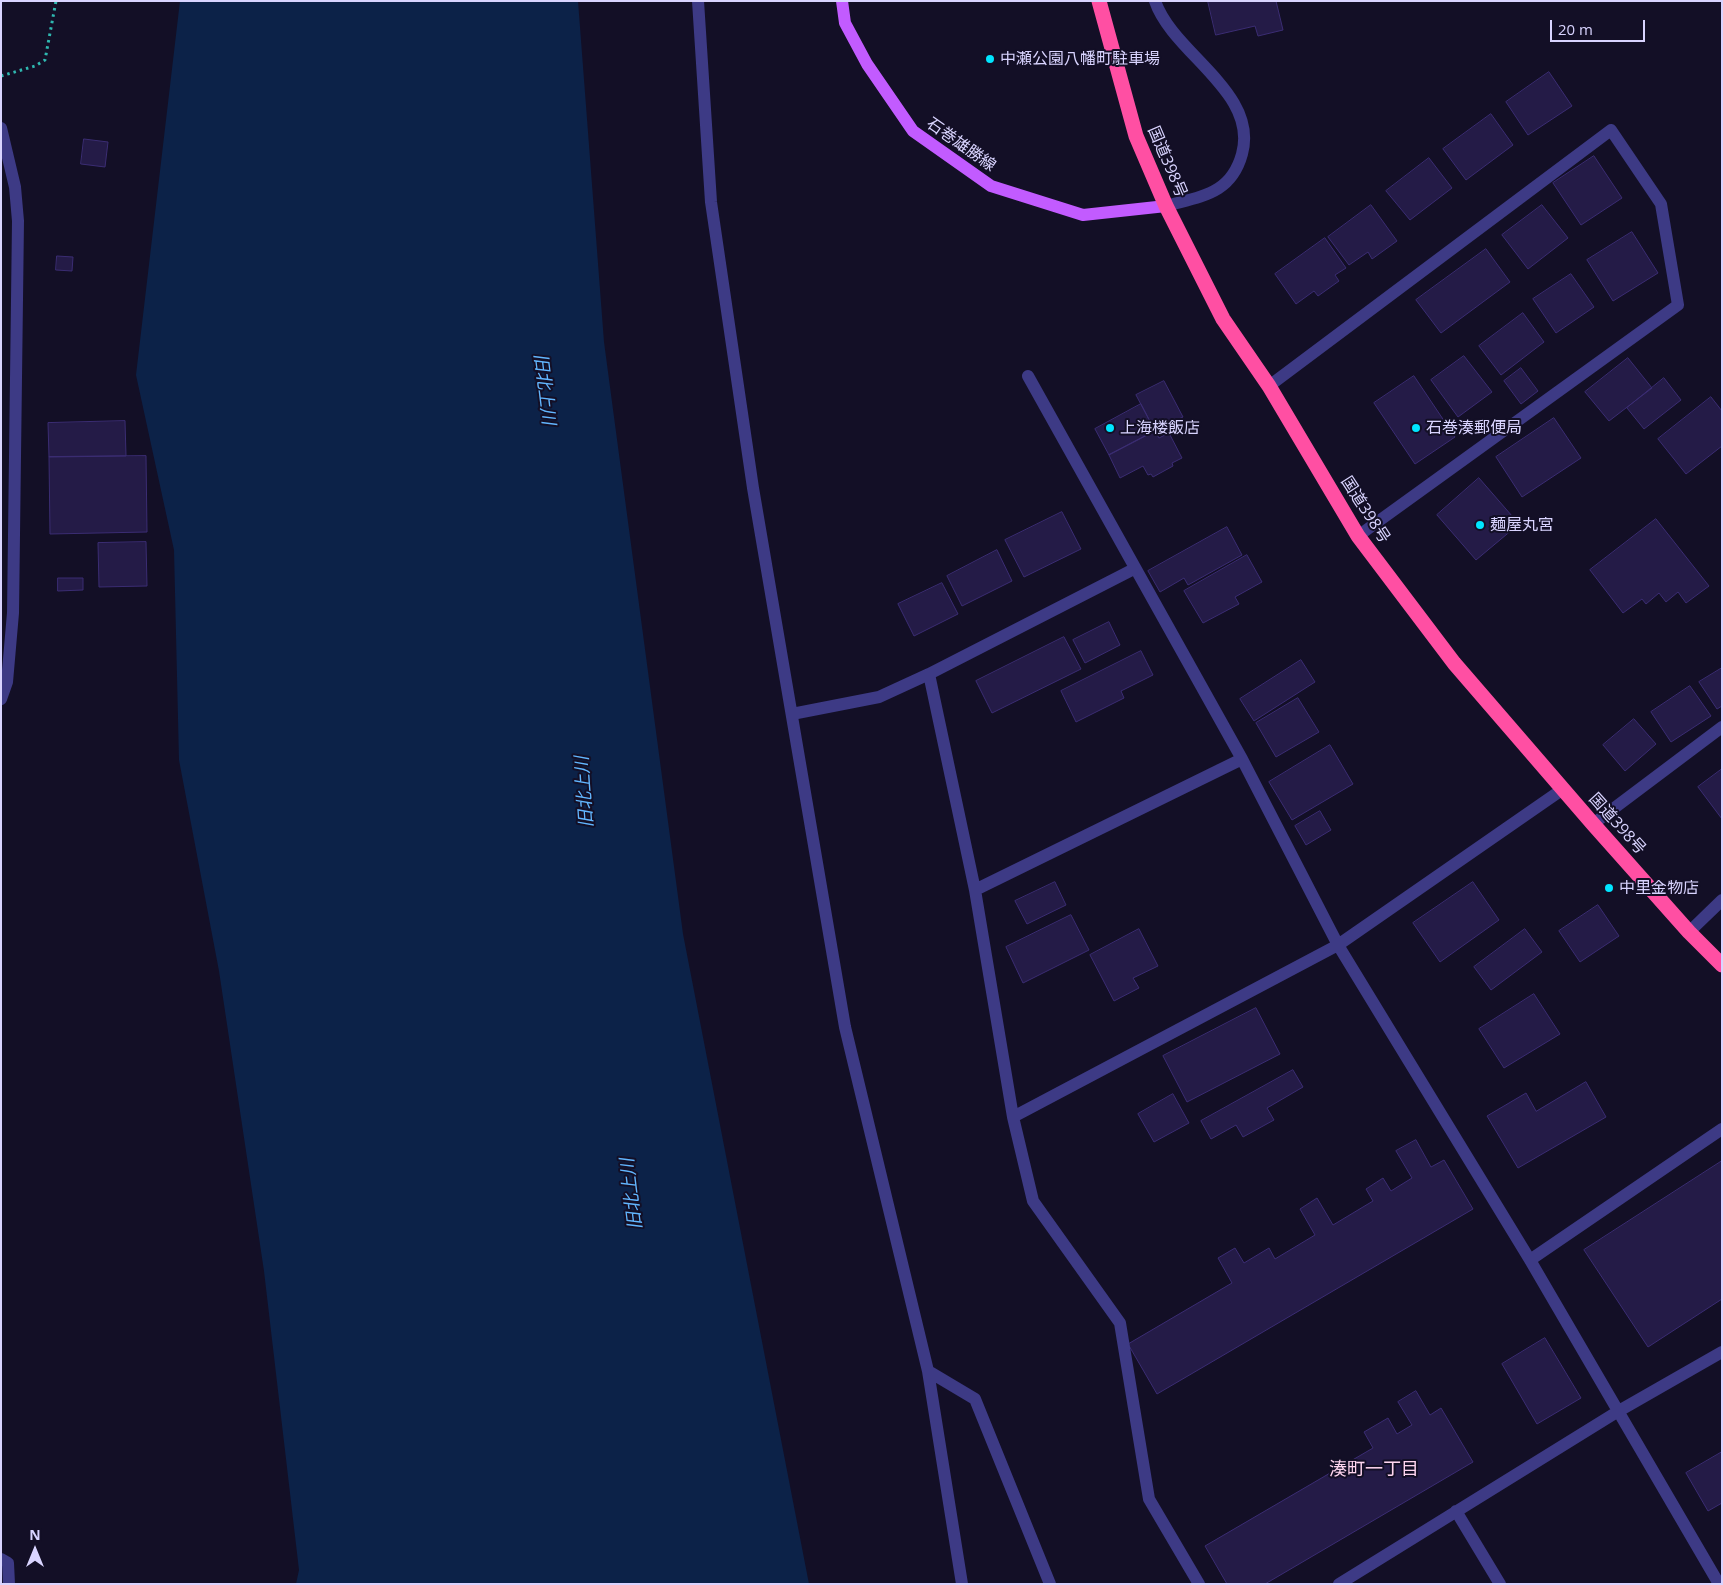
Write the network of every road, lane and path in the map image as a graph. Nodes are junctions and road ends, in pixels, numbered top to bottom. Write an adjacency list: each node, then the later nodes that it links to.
1 (56, 1): 6 (path)
2 (698, 1): 15 (street)
3 (842, 1): 8 (main road, 石巻雄勝線)
4 (1100, 1): 8 (highway, 国道398号)
5 (1155, 1): 8 (street)
6 (1, 76)
7 (1, 128): 14 (street)
8 (1166, 206): 10 (highway, 国道398号)
9 (1028, 376): 12 (street)
10 (1269, 386): 11 (highway, 国道398号); 11 (street)
11 (1358, 536): 18 (highway, 国道398号)
12 (1134, 569): 13 (street); 17 (street)
13 (929, 674): 15 (street); 20 (street)
14 (1, 699)
15 (792, 714): 29 (street)
16 (1722, 727): 19 (street)
17 (1242, 759): 20 (street); 23 (street)
18 (1563, 790): 19 (highway, 国道398号); 23 (street)
19 (1593, 824): 22 (highway, 国道398号)
20 (975, 890): 25 (street)
21 (1722, 900): 22 (street)
22 (1689, 932): 24 (highway, 国道398号)
23 (1338, 945): 25 (street); 27 (street)
24 (1722, 964)
25 (1013, 1117): 36 (street)
26 (1722, 1129): 27 (street)
27 (1530, 1260): 30 (street)
28 (1722, 1352): 30 (street)
29 (928, 1371): 34 (street); 35 (street)
30 (1617, 1412): 31 (street); 39 (street)
31 (1456, 1511): 37 (street); 38 (street)
32 (1, 1559): 33 (street)
33 (9, 1584)
34 (962, 1584)
35 (1050, 1584)
36 (1199, 1584)
37 (1338, 1584)
38 (1500, 1584)
39 (1719, 1584)

